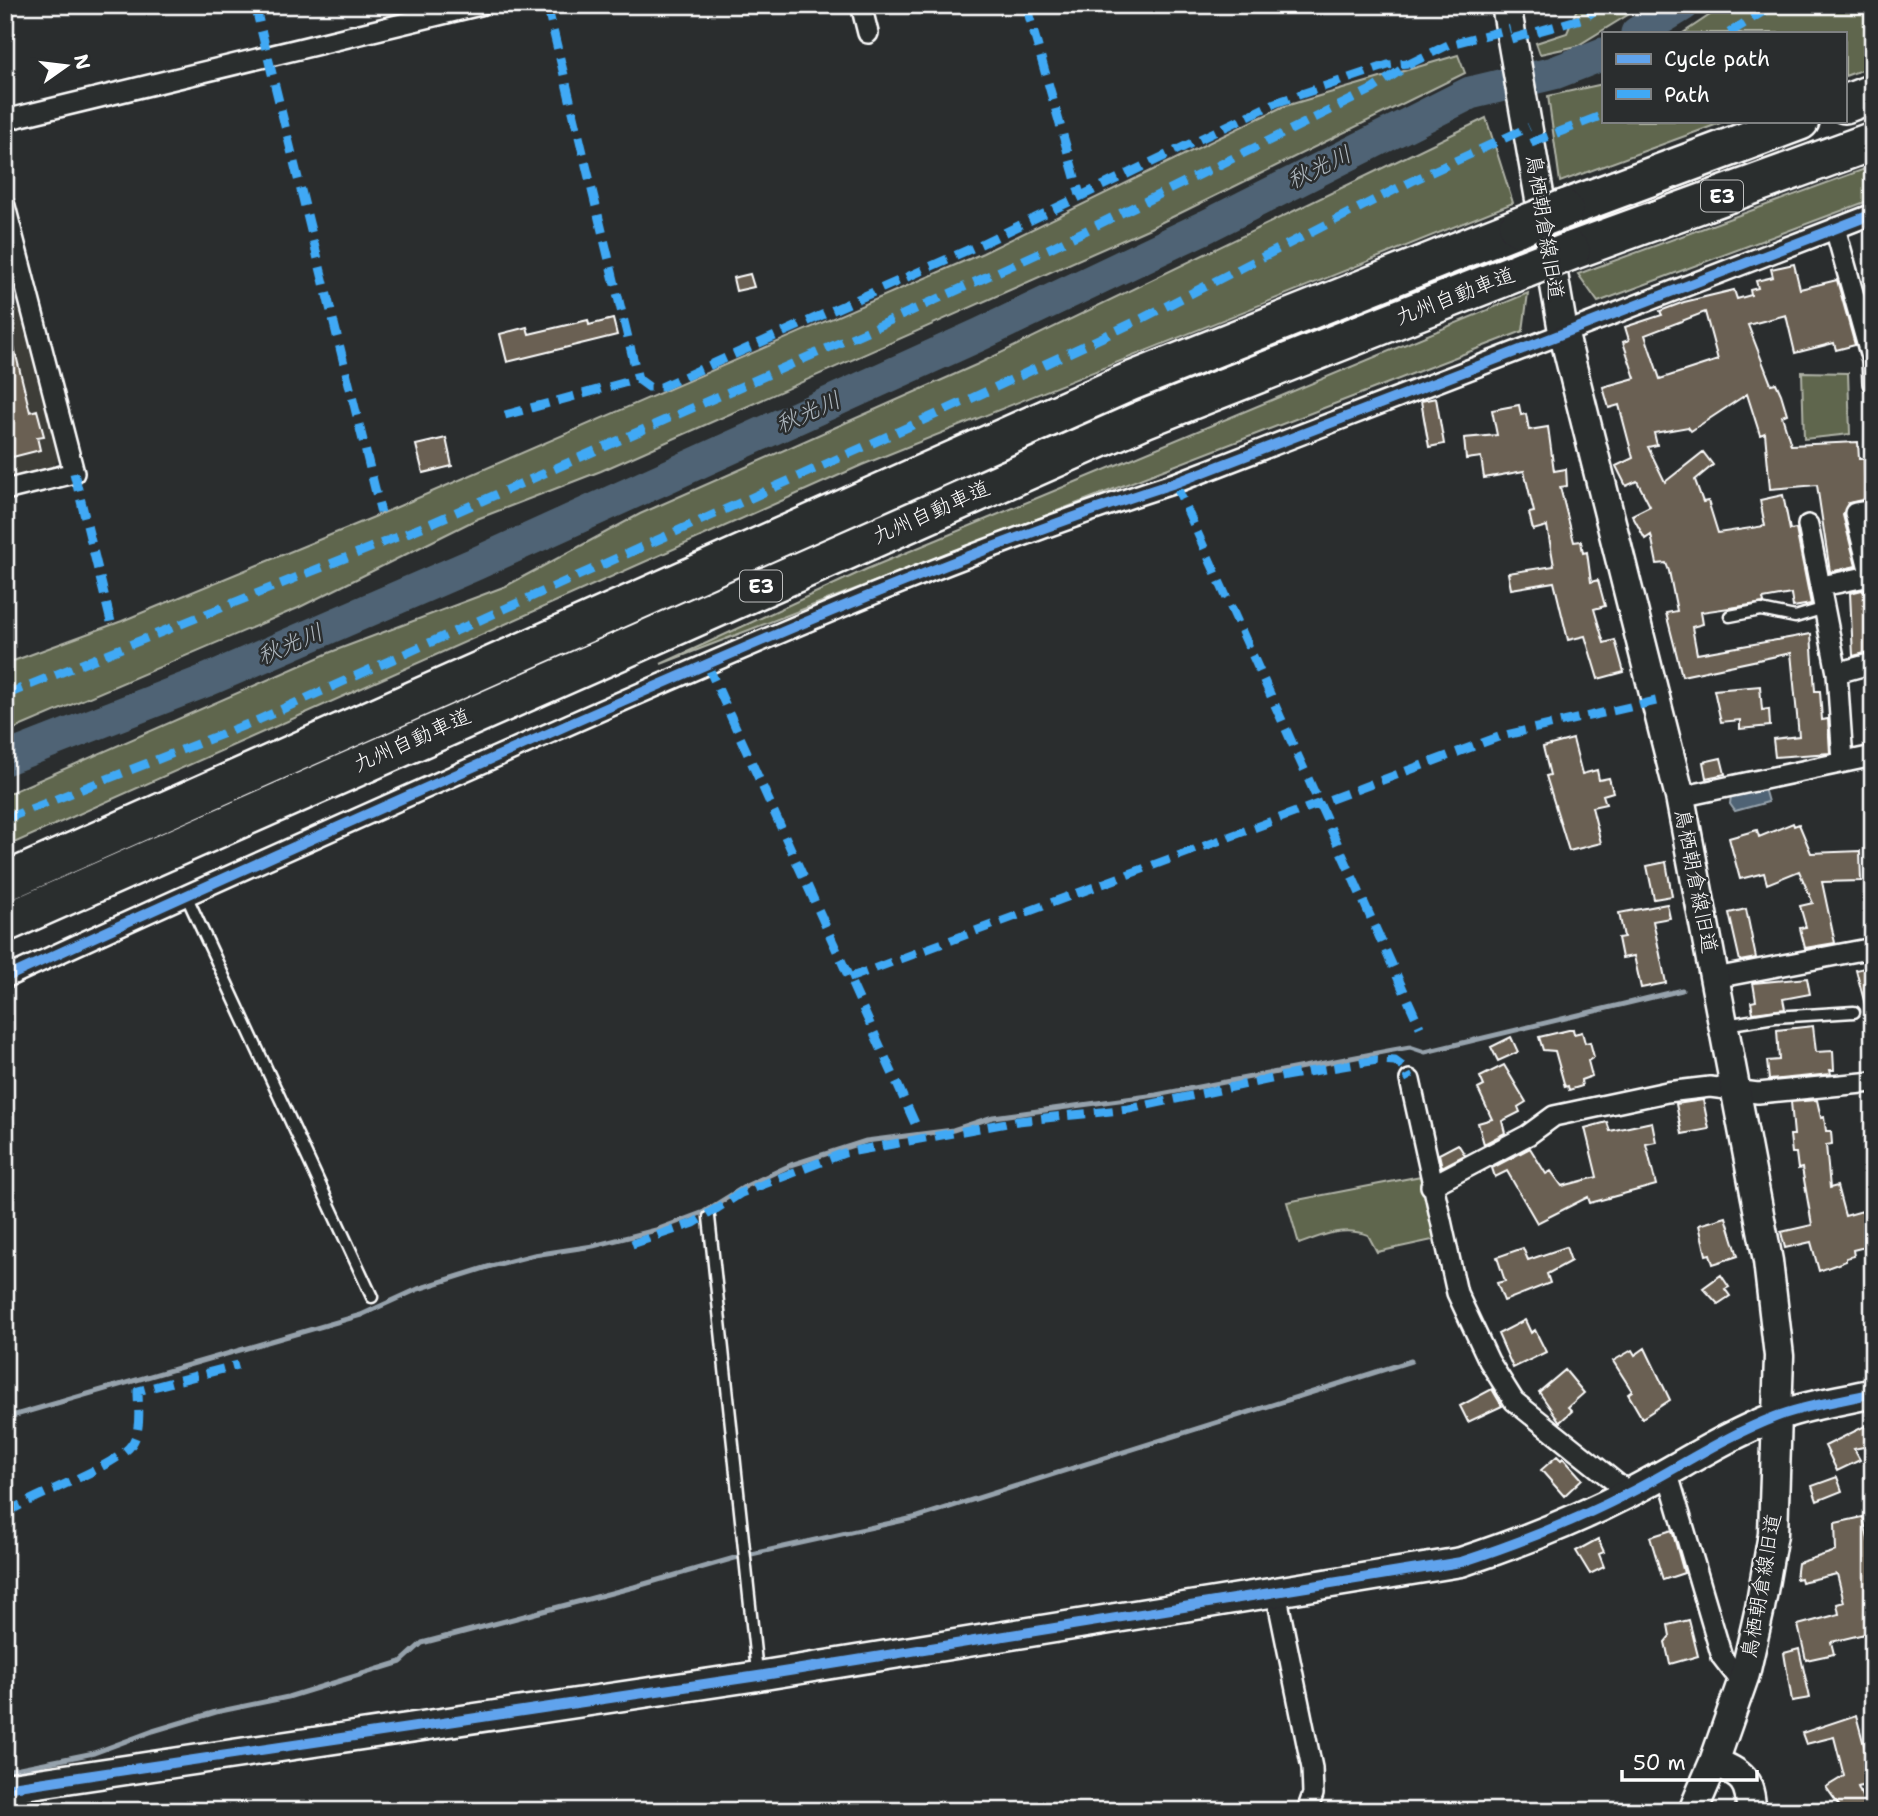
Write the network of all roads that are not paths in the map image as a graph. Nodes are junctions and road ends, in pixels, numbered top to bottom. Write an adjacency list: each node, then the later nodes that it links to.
1 (480, 5): 7 (street)
2 (861, 5): 4 (street)
3 (1506, 5): 13 (street, 鳥栖朝倉線旧道)
4 (867, 33)
5 (1873, 93): 6 (highway)
6 (1846, 104)
7 (5, 120)
8 (1797, 122): 27 (highway, 九州自動車道 / E3, bridge)
9 (1873, 141): 29 (highway, 九州自動車道 / E3, bridge)
10 (5, 206): 15 (street)
11 (1873, 214): 12 (street)
12 (1835, 228): 13 (street); 14 (street)
13 (1563, 331): 26 (street, 鳥栖朝倉線旧道); 28 (street)
14 (1873, 383)
15 (5, 490)
16 (1873, 509): 18 (street)
17 (1808, 525): 19 (street)
18 (1871, 580): 19 (street)
19 (1822, 586): 20 (street)
20 (1826, 608): 21 (lane); 23 (street)
21 (1730, 616)
22 (1873, 663): 23 (street)
23 (1836, 673): 25 (street)
24 (1873, 755): 25 (street)
25 (1843, 761): 26 (street)
26 (1680, 797): 32 (street, 鳥栖朝倉線旧道)
27 (5, 882)
28 (186, 894): 31 (street); 40 (lane)
29 (5, 923)
30 (1873, 948): 32 (street)
31 (5, 978)
32 (1715, 978): 34 (street, 鳥栖朝倉線旧道)
33 (1854, 1012): 34 (lane)
34 (1724, 1025): 37 (street, 鳥栖朝倉線旧道)
35 (1410, 1080): 38 (street)
36 (1873, 1082): 37 (street)
37 (1737, 1090): 38 (street); 42 (street, 鳥栖朝倉線旧道)
38 (1432, 1186): 44 (street)
39 (709, 1217): 46 (lane)
40 (372, 1297)
41 (1873, 1393): 42 (street)
42 (1777, 1416): 43 (street); 47 (street, 鳥栖朝倉線旧道)
43 (1667, 1471): 44 (street); 47 (street)
44 (1629, 1493): 45 (street)
45 (1276, 1592): 46 (street); 50 (street)
46 (758, 1676): 49 (street)
47 (1742, 1683): 48 (street, 鳥栖朝倉線旧道)
48 (1714, 1762): 51 (street, 鳥栖朝倉線旧道); 52 (street)
49 (5, 1788)
50 (1307, 1811)
51 (1693, 1811)
52 (1751, 1811)

